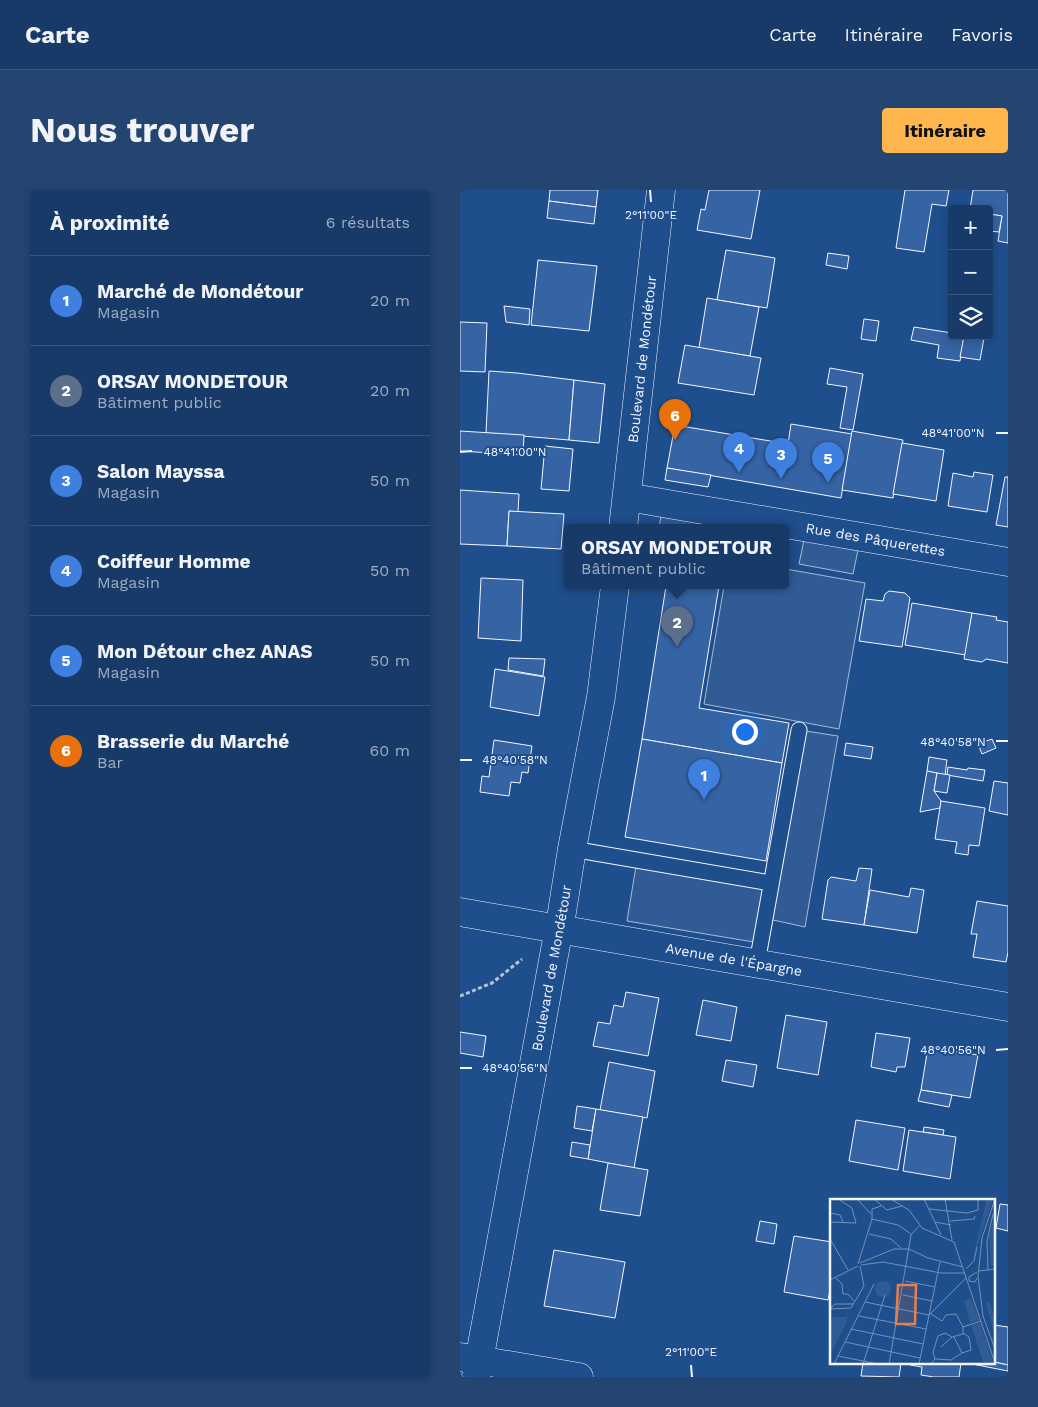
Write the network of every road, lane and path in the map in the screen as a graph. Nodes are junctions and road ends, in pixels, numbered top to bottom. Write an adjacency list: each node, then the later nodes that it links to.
1 (662, 190): 2 (street, Boulevard de Mondétour)
2 (626, 497): 3 (street, Boulevard de Mondétour); 4 (street, Rue des Pâquerettes)
3 (623, 524)
4 (785, 524)
5 (789, 525): 6 (street, Rue des Pâquerettes)
6 (1008, 562)
7 (615, 589): 9 (street, Boulevard de Mondétour)
8 (798, 730): 10 (lane)
9 (572, 849): 10 (lane); 12 (street, Boulevard de Mondétour)
10 (770, 883): 13 (lane)
11 (460, 912): 12 (street, Avenue de l'Épargne)
12 (558, 929): 13 (street, Avenue de l'Épargne); 14 (street, Boulevard de Mondétour)
13 (757, 963): 16 (street, Avenue de l'Épargne)
14 (549, 978): 15 (path); 17 (street, Boulevard de Mondétour)
15 (460, 996)
16 (1008, 1007)
17 (472, 1365): 18 (street)
18 (579, 1377)

